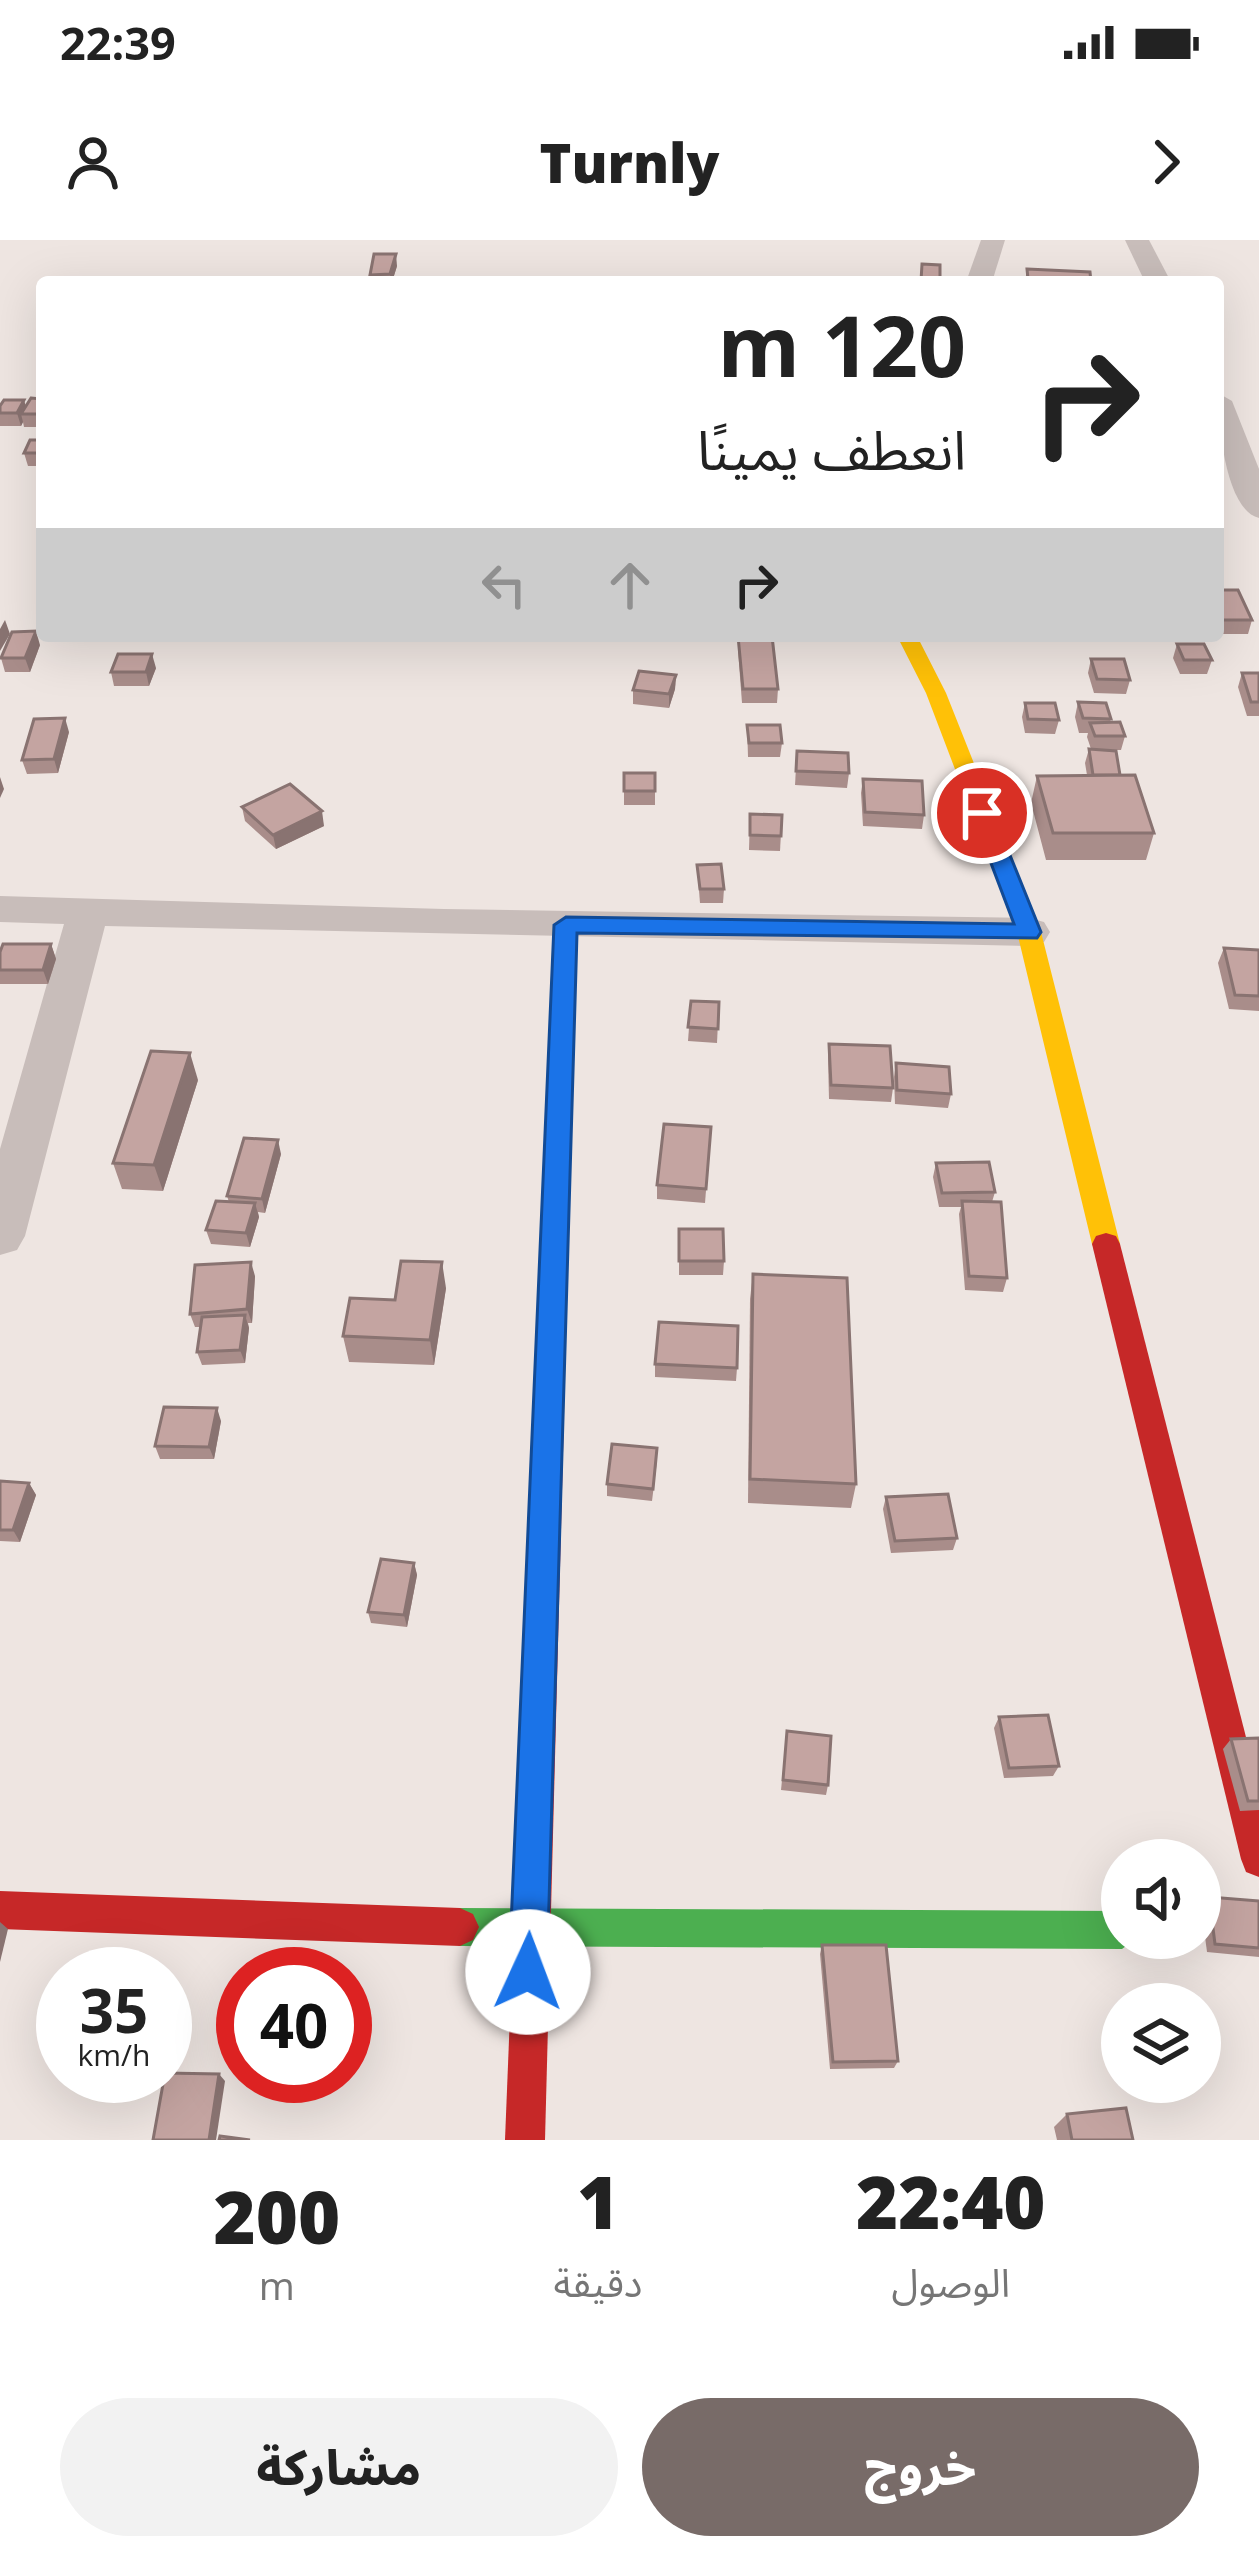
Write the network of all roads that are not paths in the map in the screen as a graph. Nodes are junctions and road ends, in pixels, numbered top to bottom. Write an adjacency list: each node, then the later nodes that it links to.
1 (993, 240): 3 (street)
2 (1137, 240): 4 (street)
3 (981, 276)
4 (1155, 276)
5 (1224, 417): 6 (street)
6 (1259, 509)
7 (910, 642): 11 (street)
8 (0, 909): 9 (street)
9 (88, 912): 10 (street); 12 (street)
10 (566, 925): 11 (street); 15 (street)
11 (1029, 932): 13 (street)
12 (0, 1236)
13 (1259, 1859)
14 (0, 1910): 15 (street)
15 (529, 1930): 16 (street); 17 (street)
16 (1101, 1930)
17 (525, 2140)

